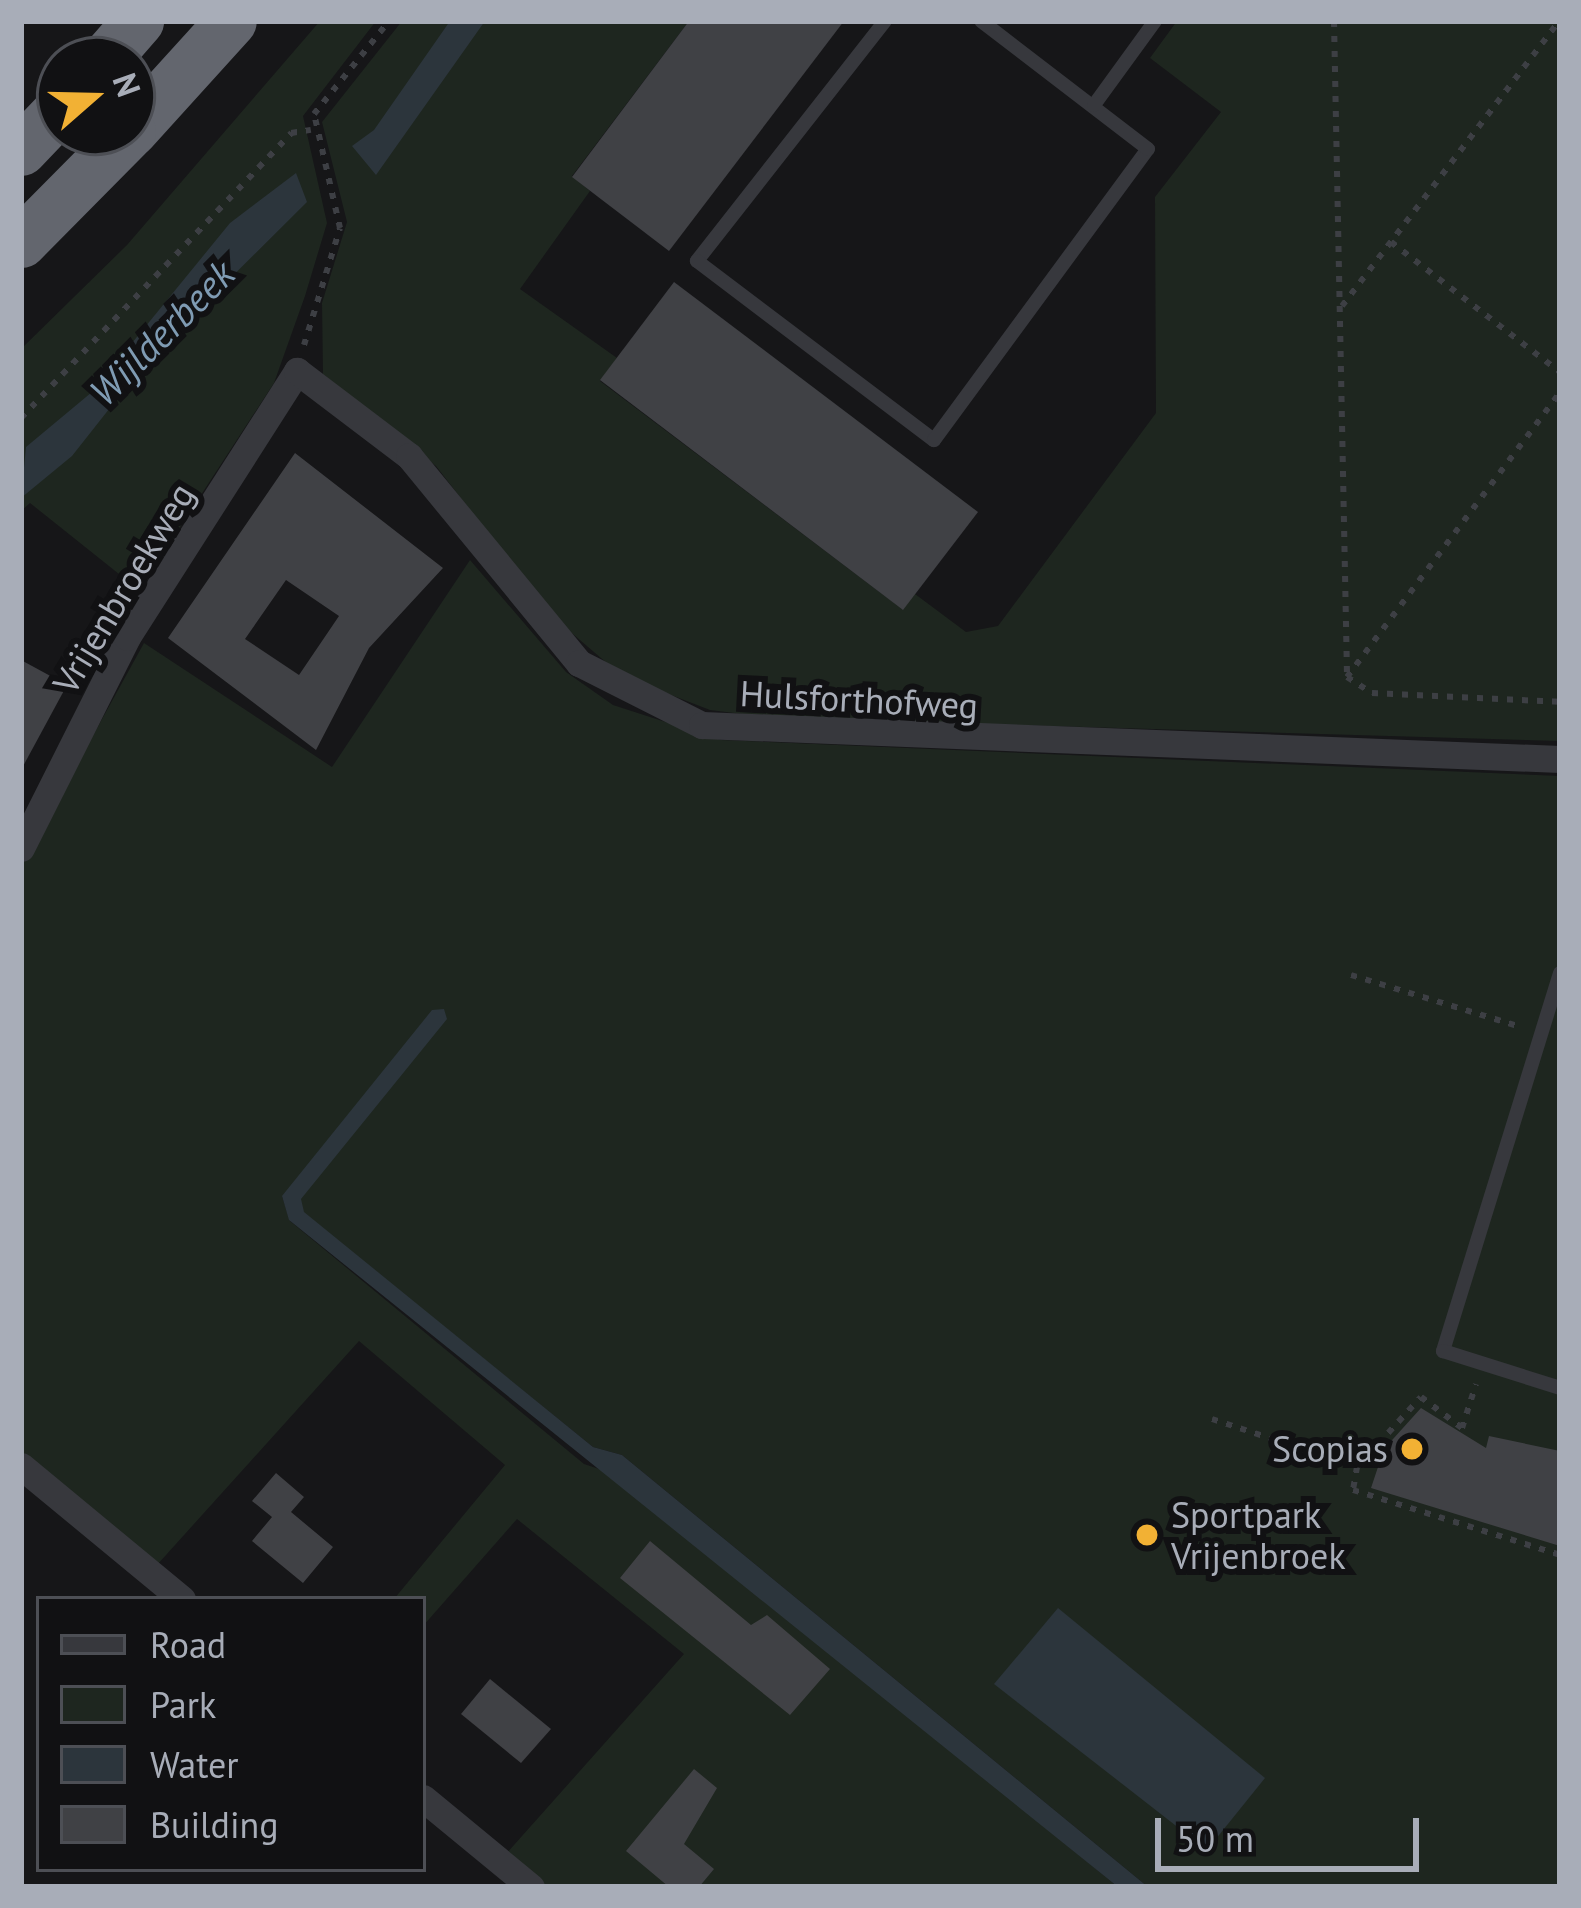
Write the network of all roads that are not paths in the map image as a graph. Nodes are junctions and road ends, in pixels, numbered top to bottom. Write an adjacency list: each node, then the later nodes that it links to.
1 (231, 21): 5 (highway)
2 (885, 21): 6 (lane)
3 (980, 21): 6 (lane)
4 (1154, 21): 6 (lane)
5 (156, 104)
6 (1094, 105)
7 (106, 156): 8 (highway)
8 (21, 242)
9 (297, 371): 10 (street, Hulsforthofweg); 11 (street, Vrijenbroekweg)
10 (1560, 759)
11 (21, 848)
12 (1560, 973): 13 (lane)
13 (1560, 1388)
14 (21, 1466): 15 (street)
15 (178, 1596)
16 (426, 1800): 17 (street)
17 (531, 1887)

